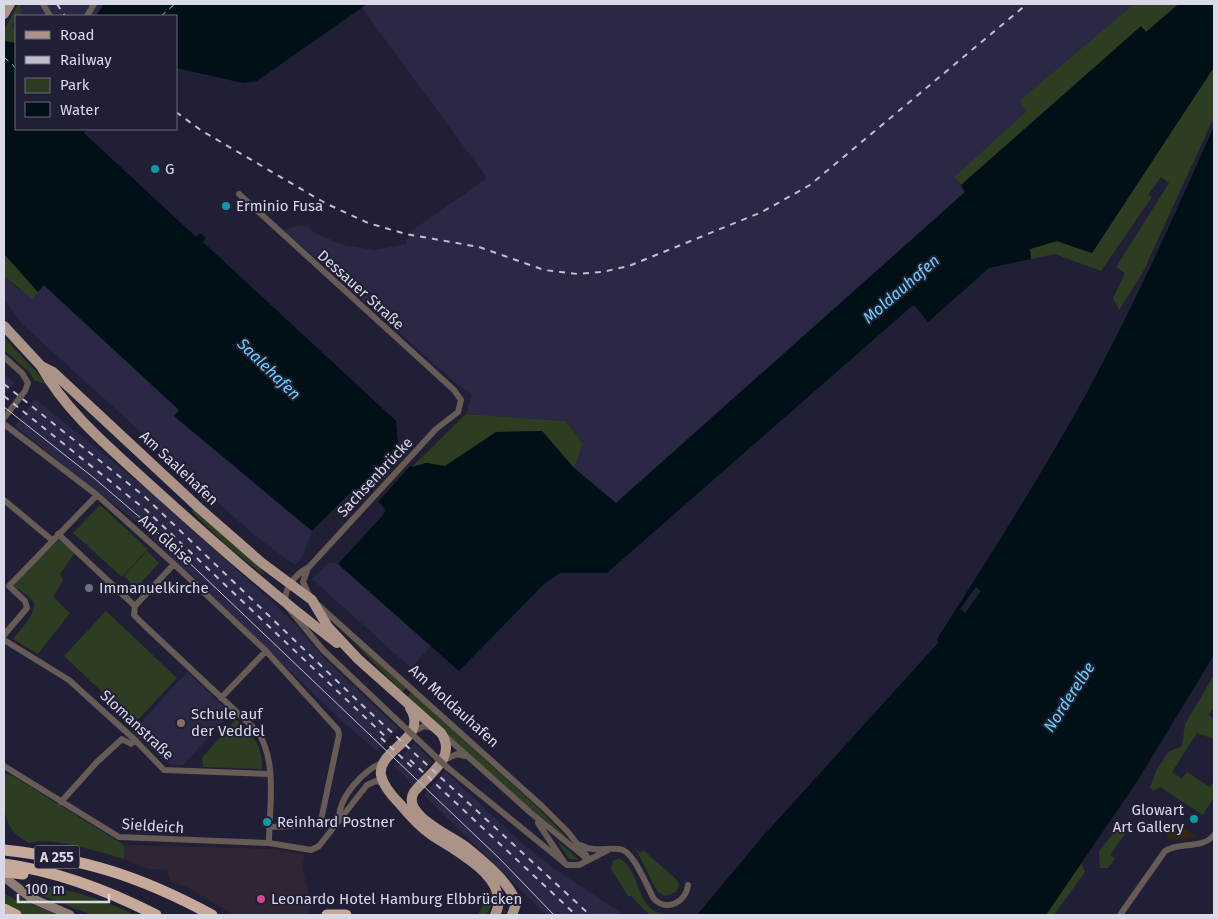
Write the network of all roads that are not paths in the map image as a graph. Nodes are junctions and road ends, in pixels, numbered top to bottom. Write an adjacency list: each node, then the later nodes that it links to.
1 (10, 4): 4 (main road)
2 (43, 4): 5 (street)
3 (94, 4): 6 (street)
4 (4, 14)
5 (49, 15)
6 (88, 15)
7 (238, 194): 11 (street, Dessauer Straße)
8 (4, 326): 10 (main road, Am Saalehafen)
9 (4, 357): 12 (street)
10 (41, 366): 17 (main road, Am Saalehafen); 23 (main road, Am Saalehafen)
11 (461, 407): 20 (street, Sachsenbrücke)
12 (4, 418)
13 (4, 424): 14 (street, Am Gleise)
14 (97, 495): 16 (street); 19 (street, Am Gleise)
15 (4, 500): 18 (street)
16 (58, 534): 18 (street); 26 (street)
17 (204, 534): 23 (street, Am Saalehafen); 25 (main road, Am Saalehafen)
18 (52, 540): 22 (street)
19 (174, 564): 26 (street); 29 (street, Am Gleise)
20 (309, 566): 21 (street, Sachsenbrücke); 23 (street, Sachsenbrücke)
21 (304, 576): 23 (street); 24 (street)
22 (6, 584): 27 (street)
23 (290, 588): 24 (main road, Am Moldauhafen); 25 (street)
24 (312, 600): 30 (main road); 49 (street, Am Moldauhafen)
25 (286, 604): 30 (main road, Am Saalehafen); 34 (street, bridge)
26 (135, 606): 31 (street)
27 (4, 635)
28 (4, 640): 35 (street, Slomanstraße)
29 (266, 651): 31 (street); 46 (street, Am Gleise)
30 (358, 659): 32 (main road)
31 (221, 698): 40 (street)
32 (408, 705): 33 (main road); 34 (main road)
33 (441, 733): 34 (street); 36 (street); 37 (main road)
34 (415, 736): 37 (street); 38 (main road)
35 (135, 740): 40 (street, Slomanstraße); 43 (street)
36 (466, 756): 37 (street); 44 (street)
37 (443, 762): 42 (main road); 53 (street)
38 (384, 763): 41 (main road); 45 (street)
39 (4, 766): 43 (street, Sieldeich)
40 (270, 774): 46 (street)
41 (386, 786): 42 (main road); 45 (street); 63 (main road)
42 (412, 795): 64 (main road)
43 (62, 802): 48 (street, Sieldeich)
44 (531, 814): 52 (street); 53 (street)
45 (340, 819): 48 (street, Sieldeich)
46 (269, 827): 48 (street)
47 (1214, 835): 65 (street)
48 (268, 843)
49 (577, 843): 51 (street); 52 (street, Am Moldauhafen)
50 (4, 850): 60 (highway, A 255)
51 (608, 850): 52 (street); 55 (street)
52 (589, 860): 53 (street)
53 (567, 865)
54 (7, 870): 58 (street); 59 (highway, A 255)
55 (688, 885)
56 (4, 909): 57 (highway)
57 (16, 915)
58 (70, 915)
59 (156, 915)
60 (212, 915)
61 (327, 915): 62 (highway)
62 (346, 915)
63 (494, 915)
64 (512, 915)
65 (1120, 915)

